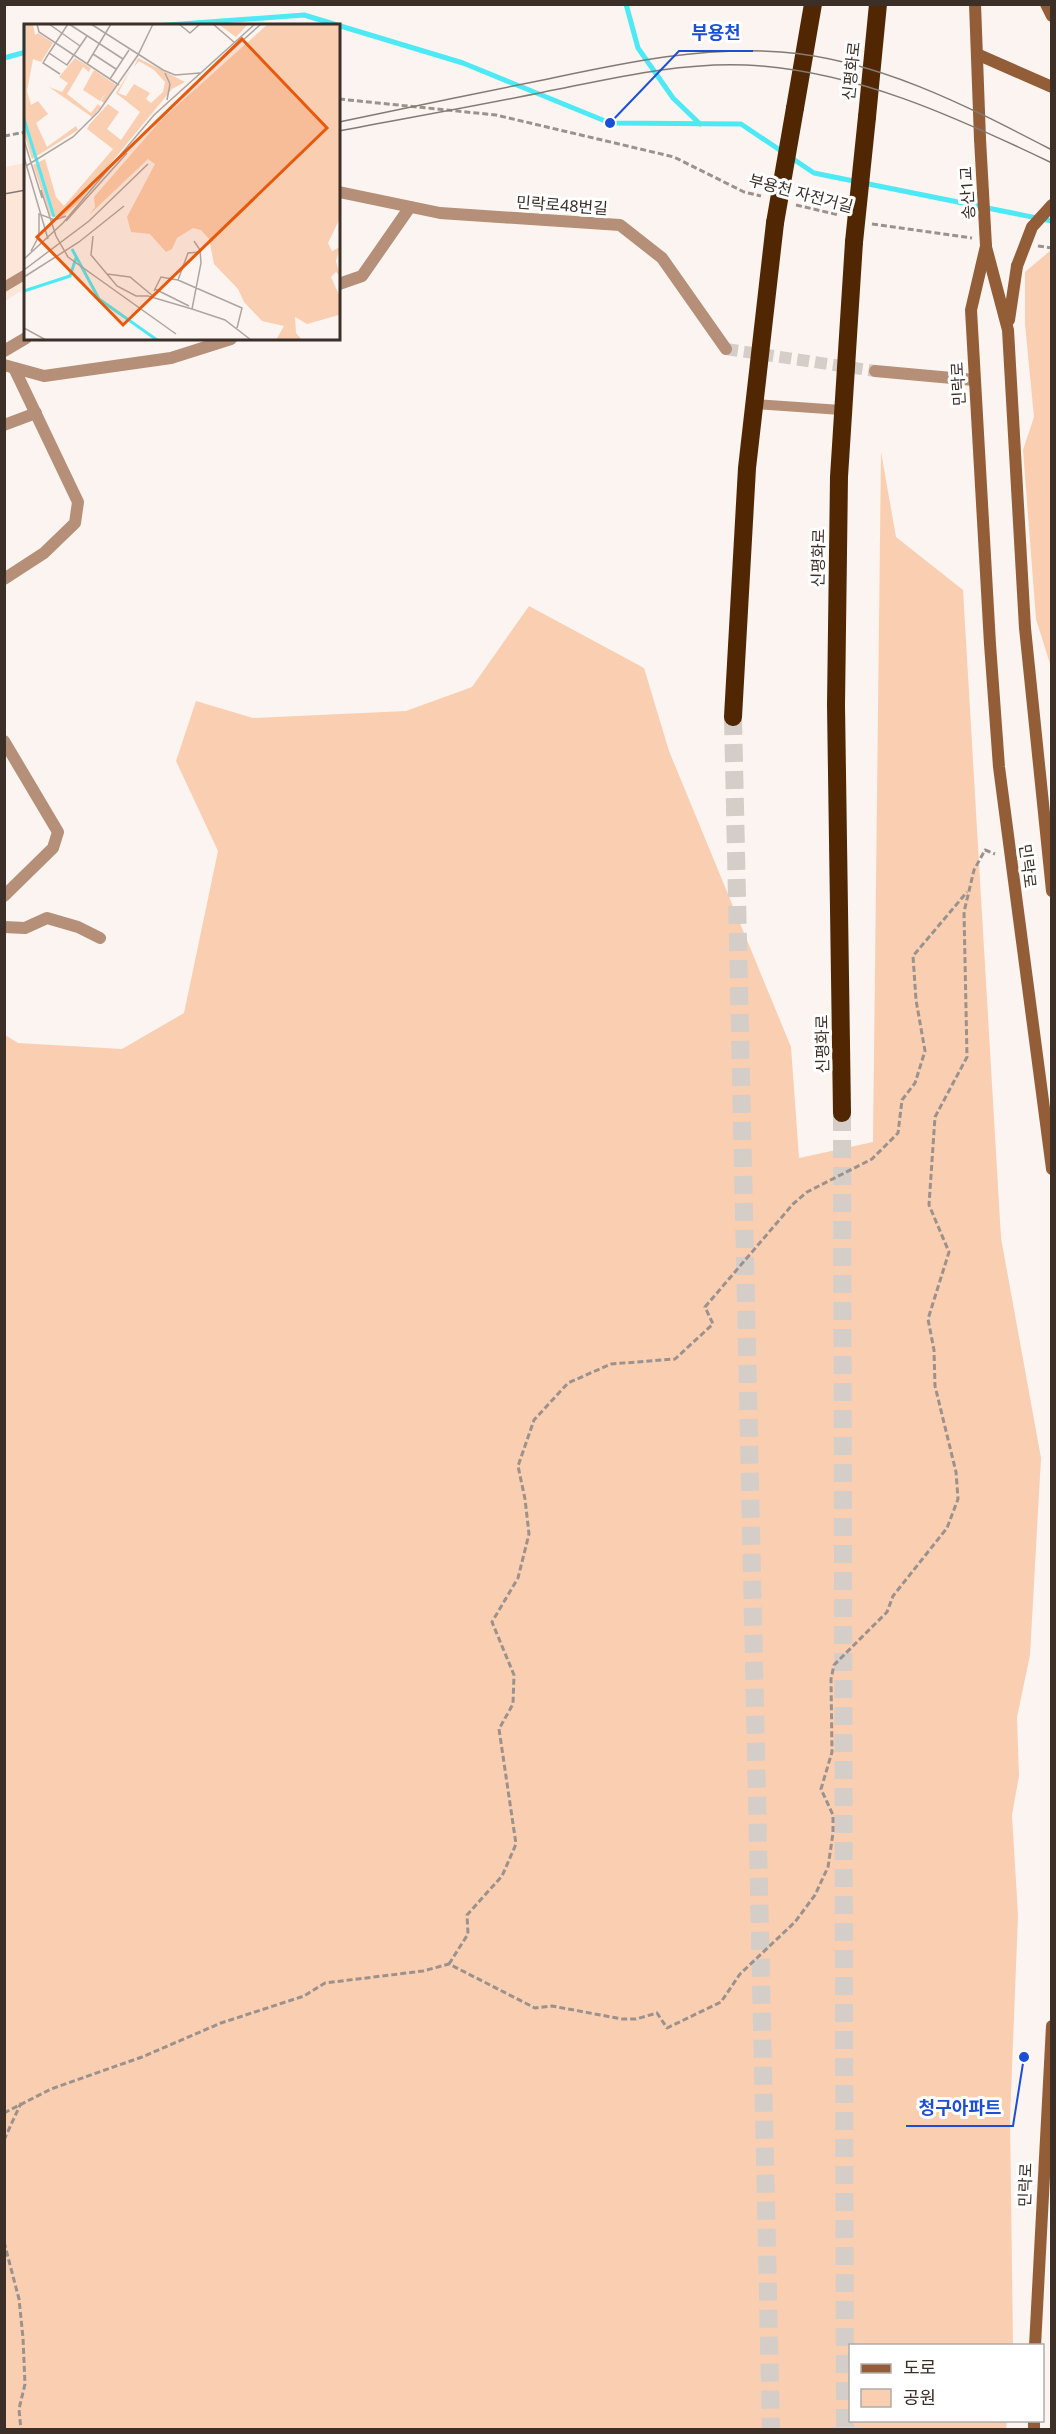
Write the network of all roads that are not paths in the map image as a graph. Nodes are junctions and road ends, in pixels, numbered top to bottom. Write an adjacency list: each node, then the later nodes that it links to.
1 (813, 4): 23 (highway, bridge)
2 (878, 4): 24 (highway, 신평화로, bridge)
3 (975, 4): 6 (main road)
4 (1046, 4): 5 (main road)
5 (1052, 16)
6 (979, 55): 7 (main road); 11 (main road, 송산1교, bridge)
7 (1052, 87)
8 (340, 192): 10 (street, 민락로48번길)
9 (1052, 205): 15 (main road, bridge)
10 (410, 207): 13 (street); 18 (street, 민락로48번길)
11 (983, 242): 15 (main road, 민락로); 22 (main road, 민락로)
12 (24, 275): 14 (lane)
13 (340, 284)
14 (4, 287)
15 (1008, 330): 30 (main road, 민락로)
16 (24, 339): 19 (street)
17 (228, 340): 20 (street)
18 (726, 349)
19 (4, 351)
20 (9, 367): 25 (street)
21 (875, 370): 22 (street)
22 (974, 380): 35 (main road, 민락로)
23 (754, 404): 24 (lane); 28 (highway)
24 (841, 410): 34 (highway, 신평화로)
25 (36, 413): 26 (street); 27 (street)
26 (4, 425)
27 (4, 579)
28 (733, 717)
29 (4, 741): 31 (street)
30 (1052, 891)
31 (4, 896)
32 (4, 927): 33 (street)
33 (100, 938)
34 (842, 1113)
35 (1052, 1169)
36 (1052, 2026): 37 (main road, 민락로)
37 (1035, 2344)

